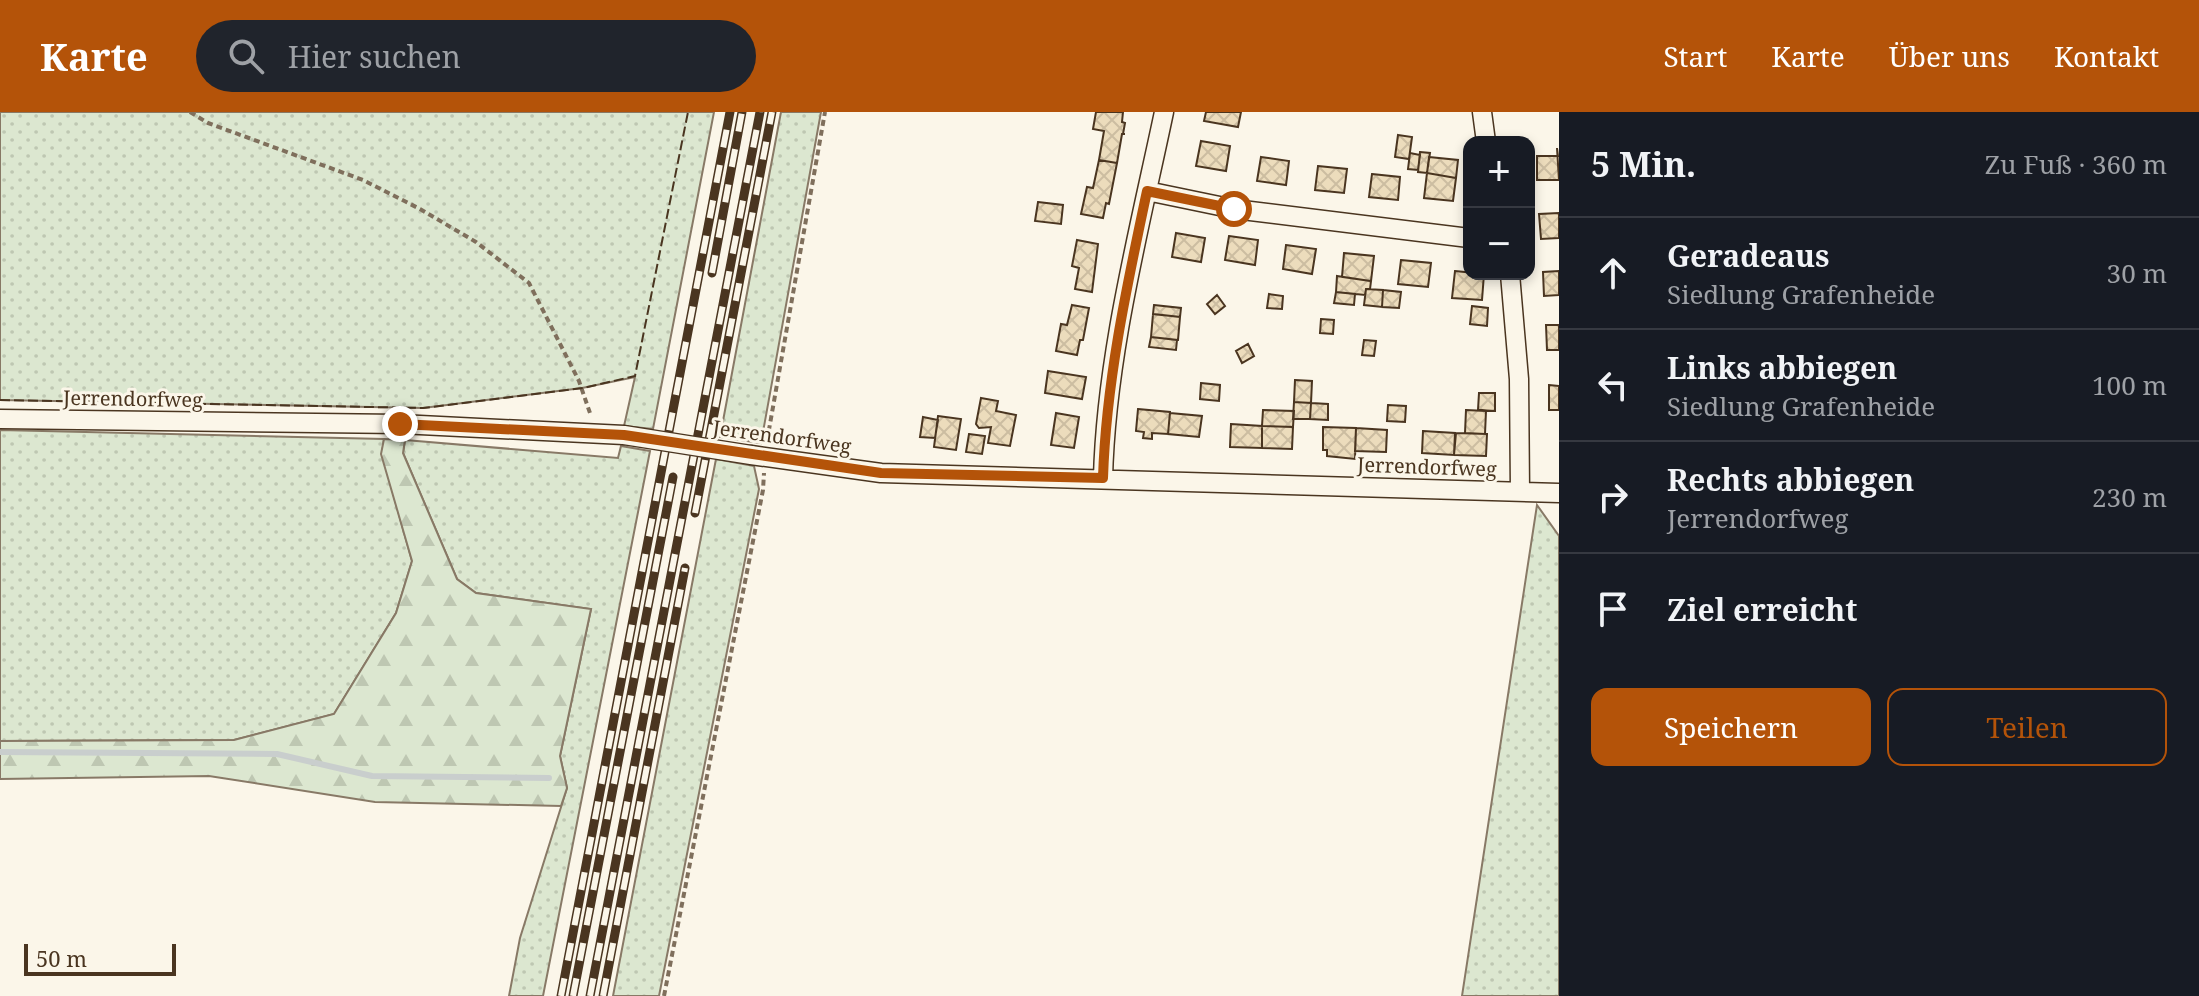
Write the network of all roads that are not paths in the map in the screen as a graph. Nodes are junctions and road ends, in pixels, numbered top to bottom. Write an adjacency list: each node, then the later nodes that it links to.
1 (1164, 112): 4 (street)
2 (1482, 112): 3 (street)
3 (1485, 136)
4 (1147, 191): 5 (street); 8 (street)
5 (1463, 237)
6 (1511, 280): 9 (street)
7 (0, 419): 8 (street, Jerrendorfweg, bridge)
8 (1103, 478): 9 (street, Jerrendorfweg)
9 (1520, 492): 10 (street, Jerrendorfweg)
10 (1559, 493)

